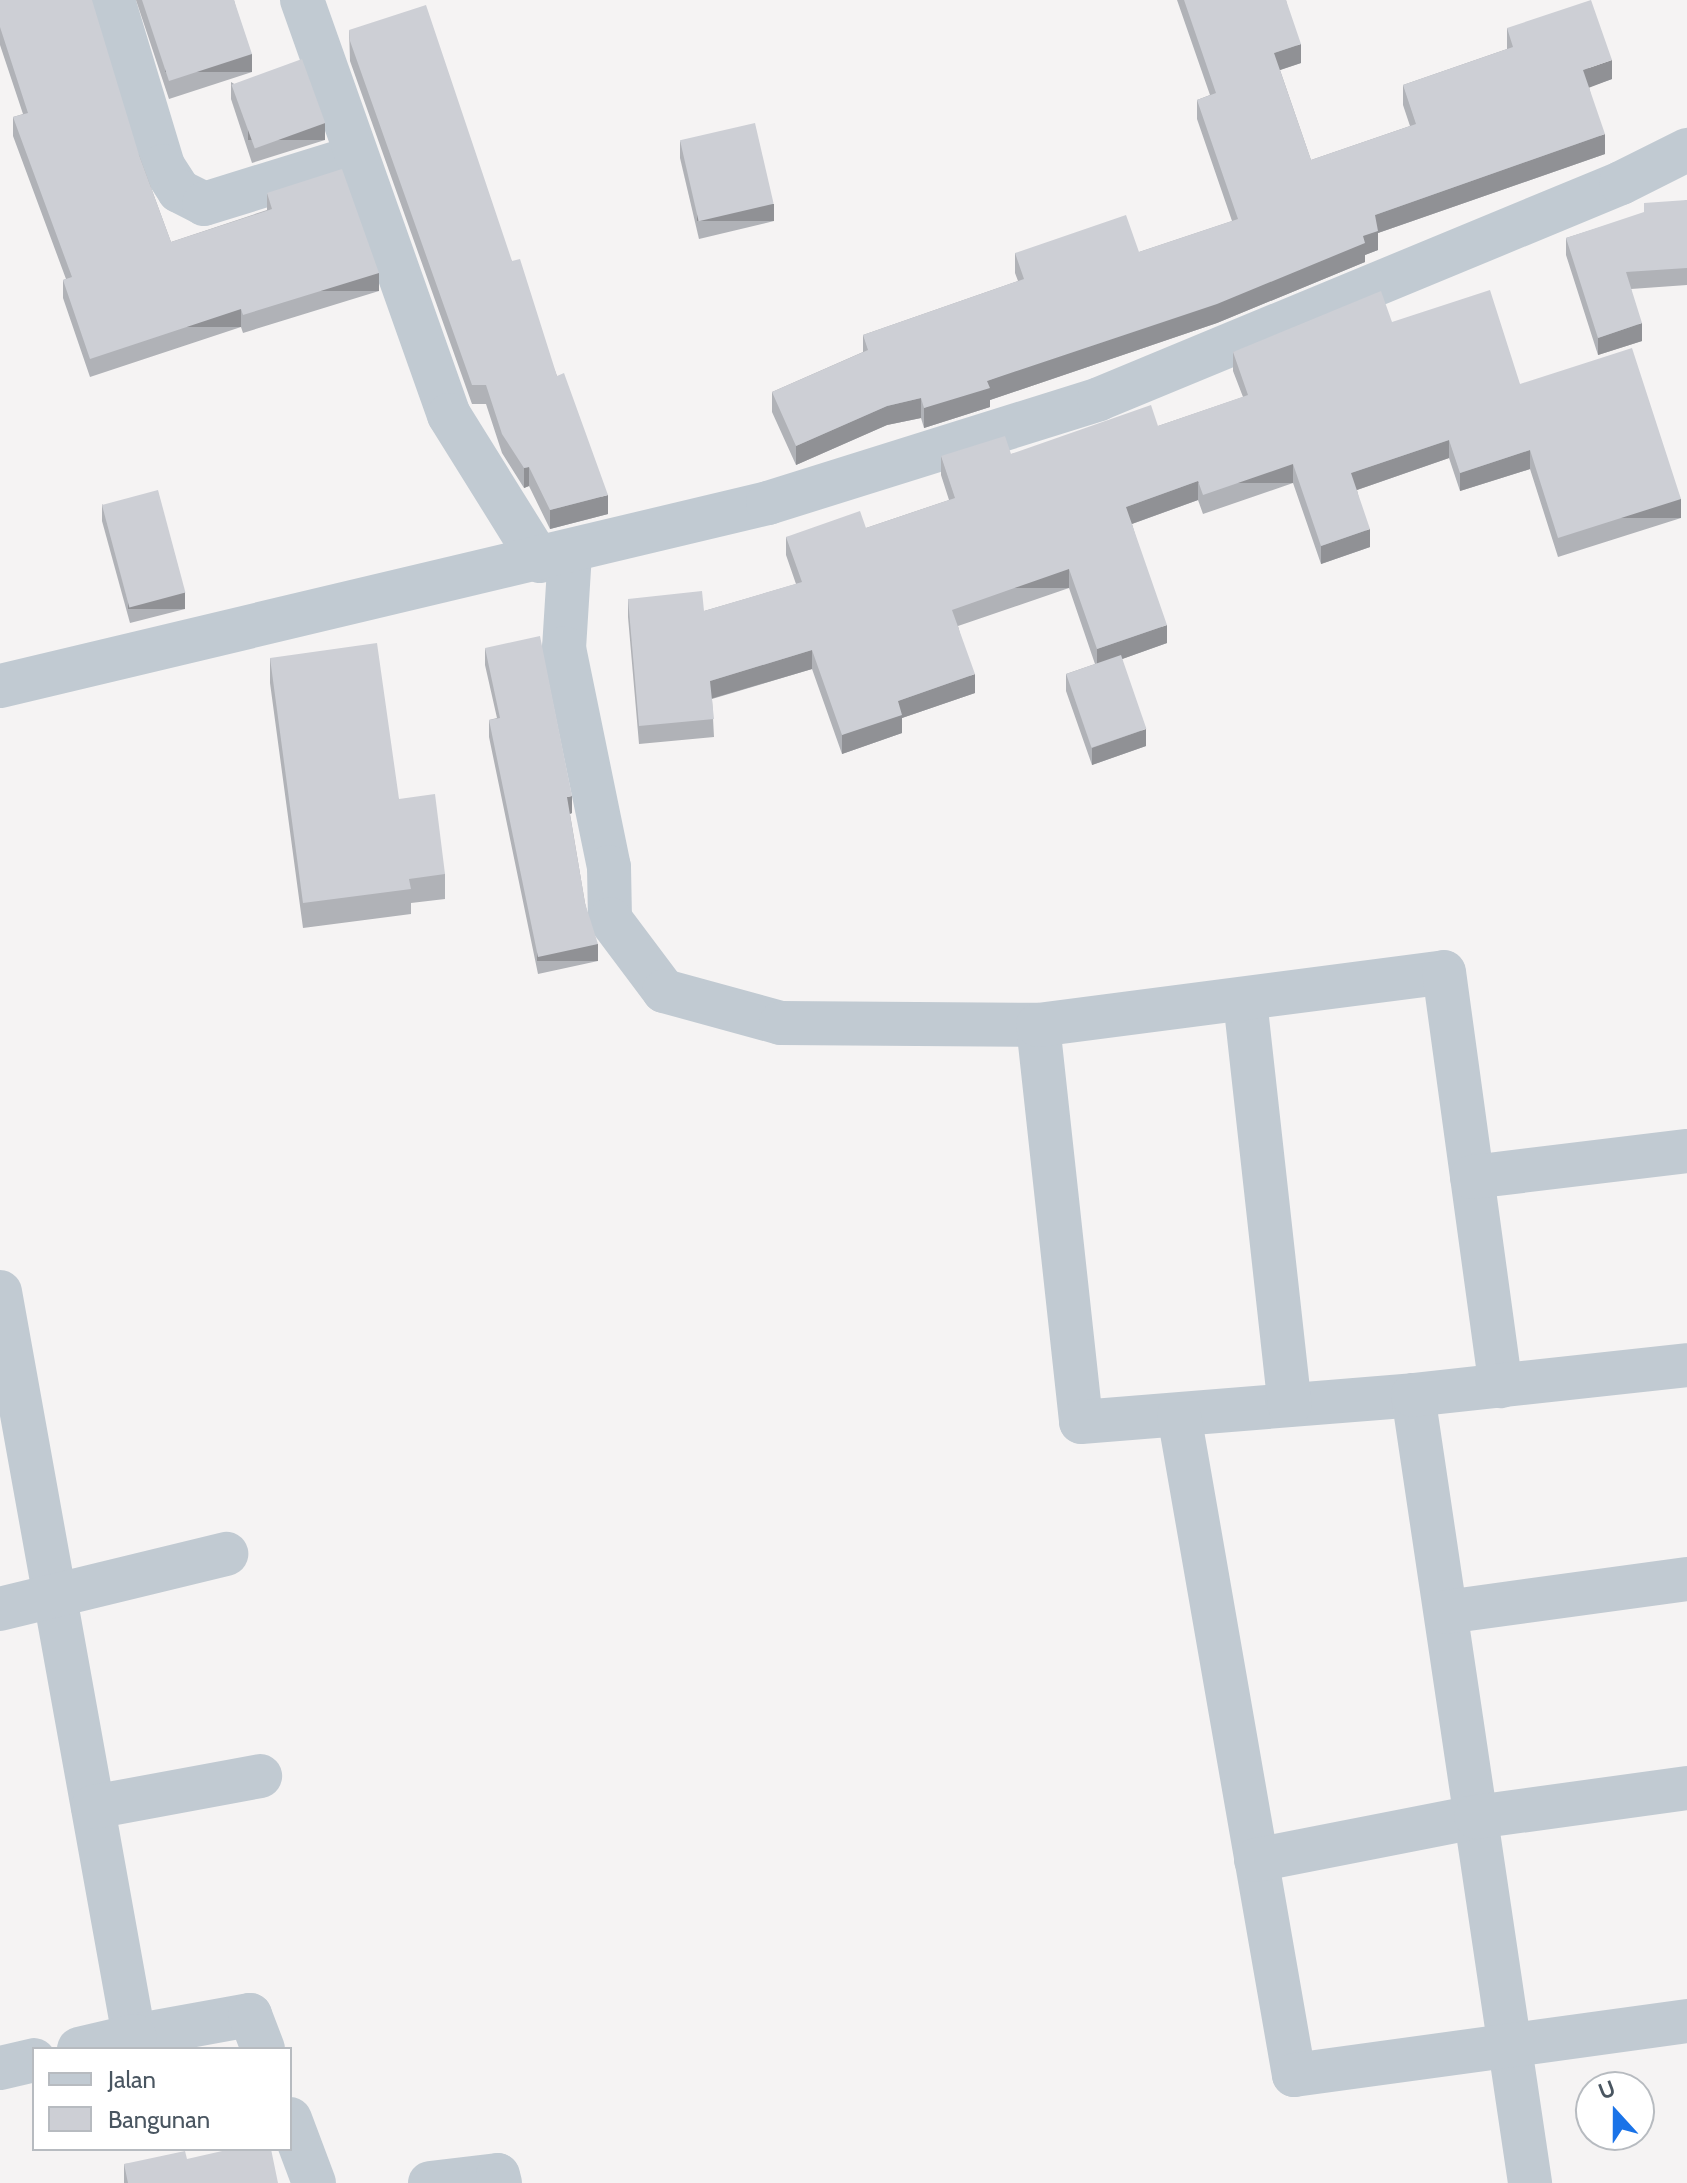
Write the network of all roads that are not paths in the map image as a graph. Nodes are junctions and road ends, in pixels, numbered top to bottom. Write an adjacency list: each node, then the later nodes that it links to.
1 (113, 0): 4 (street)
2 (302, 0): 4 (street)
3 (1687, 150): 5 (street)
4 (356, 157): 5 (street)
5 (555, 557): 6 (street); 8 (street)
6 (0, 686)
7 (1245, 1000): 8 (street); 10 (street); 15 (street)
8 (1038, 1025): 16 (street)
9 (1687, 1151): 10 (street)
10 (1472, 1177): 13 (street)
11 (0, 1292): 19 (street)
12 (1687, 1365): 13 (street)
13 (1501, 1386): 14 (street)
14 (1413, 1395): 15 (street); 21 (street)
15 (1290, 1405): 16 (street)
16 (1179, 1415): 26 (street)
17 (226, 1554): 19 (street)
18 (1687, 1579): 21 (street)
19 (55, 1596): 20 (street); 24 (street)
20 (0, 1609)
21 (1446, 1612): 25 (street)
22 (260, 1776): 24 (street)
23 (1687, 1788): 25 (street)
24 (93, 1807): 28 (street)
25 (1476, 1817): 26 (street); 29 (street)
26 (1256, 1860): 29 (street)
27 (1687, 2021): 29 (street)
28 (134, 2036): 30 (street); 31 (street)
29 (1510, 2046): 38 (street)
30 (87, 2047)
31 (262, 2047)
32 (32, 2060): 33 (street)
33 (0, 2068)
34 (292, 2124): 35 (street)
35 (314, 2183)
36 (430, 2183): 37 (street)
37 (500, 2183)
38 (1530, 2183)

